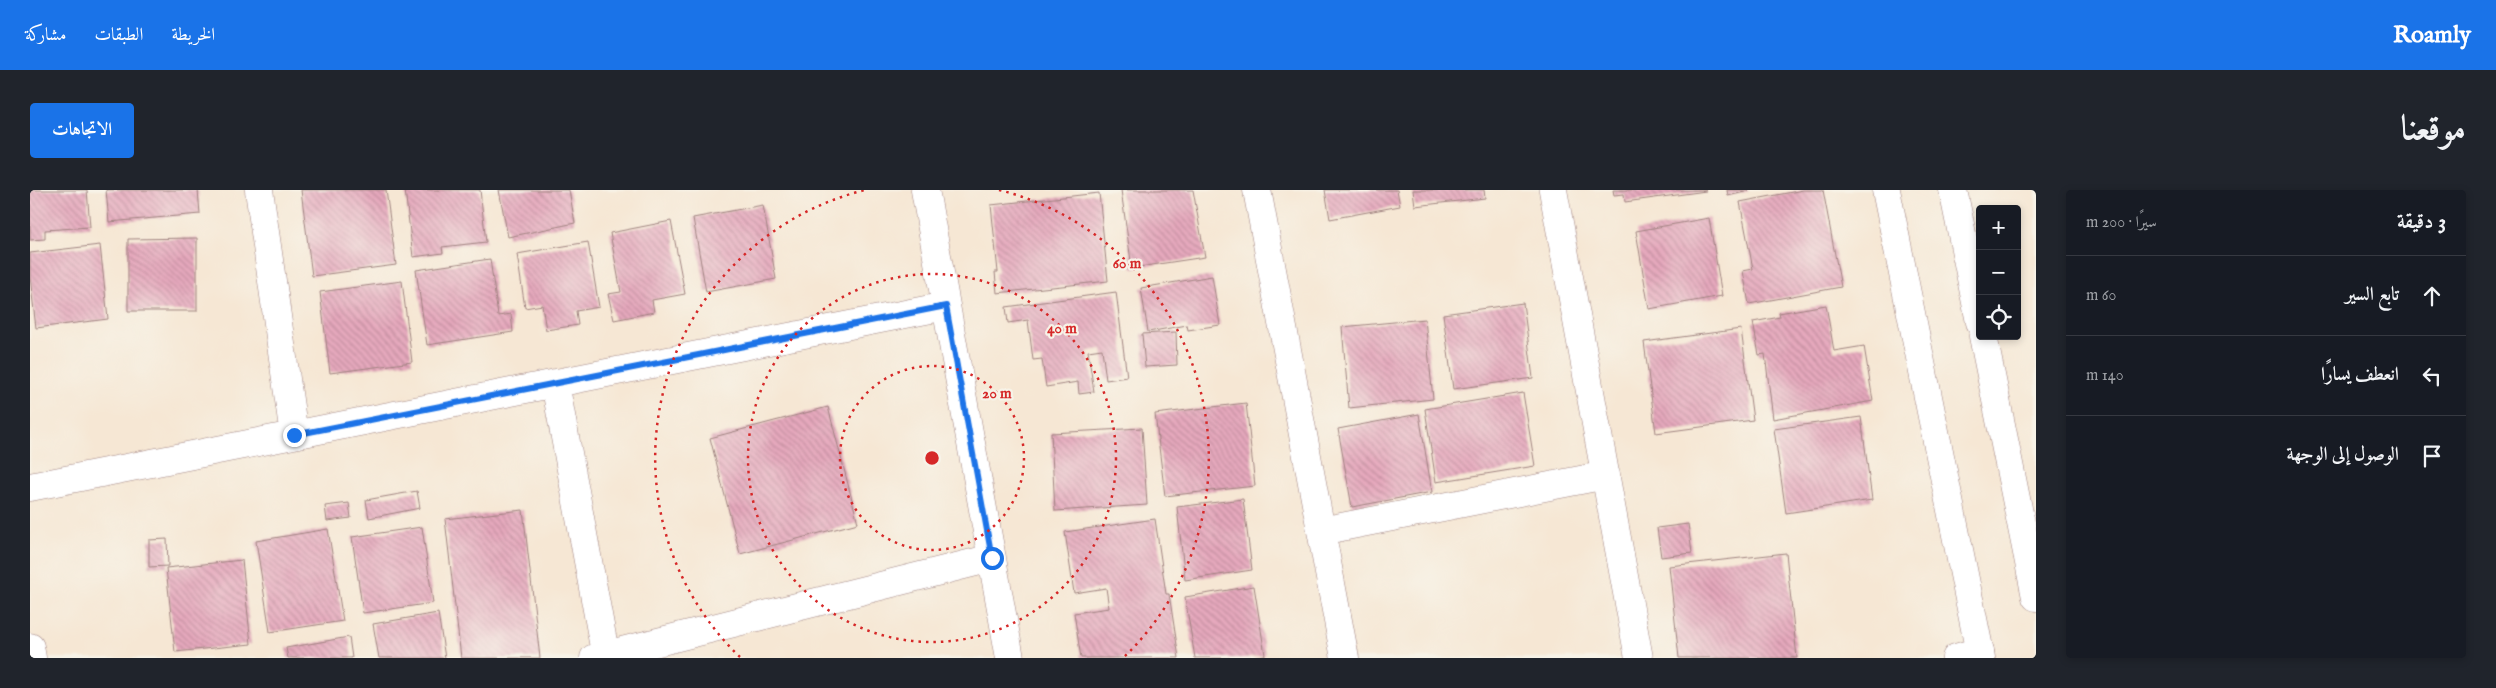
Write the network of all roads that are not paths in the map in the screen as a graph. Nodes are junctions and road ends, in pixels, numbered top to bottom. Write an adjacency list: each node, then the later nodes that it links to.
1 (259, 190): 11 (street)
2 (925, 190): 8 (street)
3 (1257, 190): 14 (street)
4 (1553, 190): 12 (street)
5 (1953, 190): 7 (street)
6 (1889, 194): 18 (street)
7 (1976, 302)
8 (946, 306): 10 (street); 15 (street)
9 (1984, 340): 16 (street)
10 (555, 383): 11 (street); 19 (street)
11 (294, 435): 13 (street)
12 (1606, 475): 14 (street); 23 (street)
13 (30, 487)
14 (1321, 531): 22 (street)
15 (992, 558): 19 (street); 21 (street)
16 (2036, 597)
17 (30, 647): 20 (street)
18 (1972, 656)
19 (602, 657)
20 (32, 658)
21 (1010, 658)
22 (1345, 658)
23 (1639, 658)

